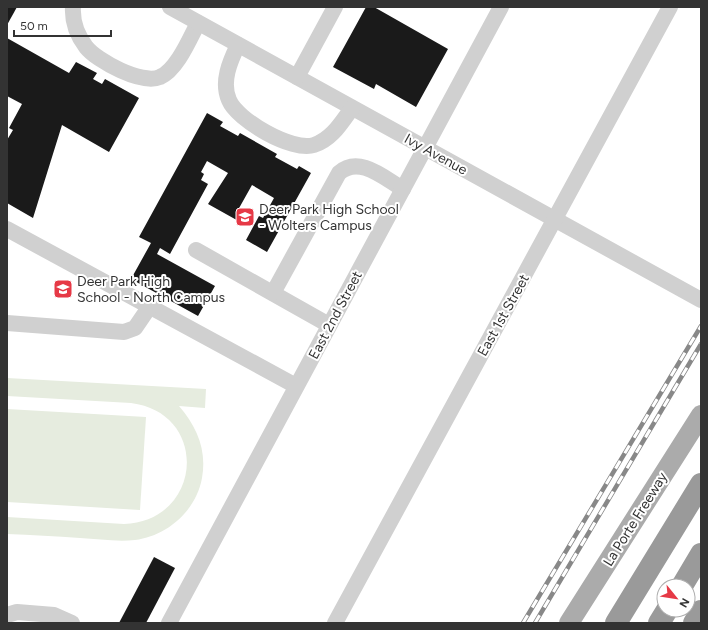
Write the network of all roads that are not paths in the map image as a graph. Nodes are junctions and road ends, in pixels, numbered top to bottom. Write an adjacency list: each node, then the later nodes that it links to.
1 (73, 7): 6 (street)
2 (170, 7): 6 (street, Ivy Avenue)
3 (335, 7): 8 (street)
4 (501, 7): 10 (street, East 2nd Street)
5 (670, 7): 12 (street, East 1st Street)
6 (198, 23): 7 (street, Ivy Avenue)
7 (238, 45): 8 (street, Ivy Avenue); 9 (street)
8 (297, 77): 9 (street, Ivy Avenue)
9 (352, 108): 10 (street, Ivy Avenue)
10 (425, 148): 11 (street, East 2nd Street); 12 (street, Ivy Avenue)
11 (403, 189): 15 (street); 19 (street, East 2nd Street)
12 (555, 220): 16 (street, Ivy Avenue); 30 (street, East 1st Street)
13 (7, 228): 17 (street)
14 (196, 250): 15 (street)
15 (273, 293): 19 (street)
16 (701, 300)
17 (150, 306): 18 (street); 20 (street)
18 (7, 323)
19 (330, 325): 20 (street, East 2nd Street)
20 (296, 386): 29 (street, East 2nd Street)
21 (701, 415): 31 (main road, La Porte Freeway)
22 (701, 484): 24 (highway)
23 (701, 554): 25 (highway)
24 (649, 569): 32 (highway); 33 (highway)
25 (687, 578)
26 (701, 611): 34 (highway)
27 (7, 615): 28 (street)
28 (72, 623)
29 (169, 623)
30 (335, 623)
31 (569, 623)
32 (607, 623)
33 (616, 623)
34 (694, 623)

